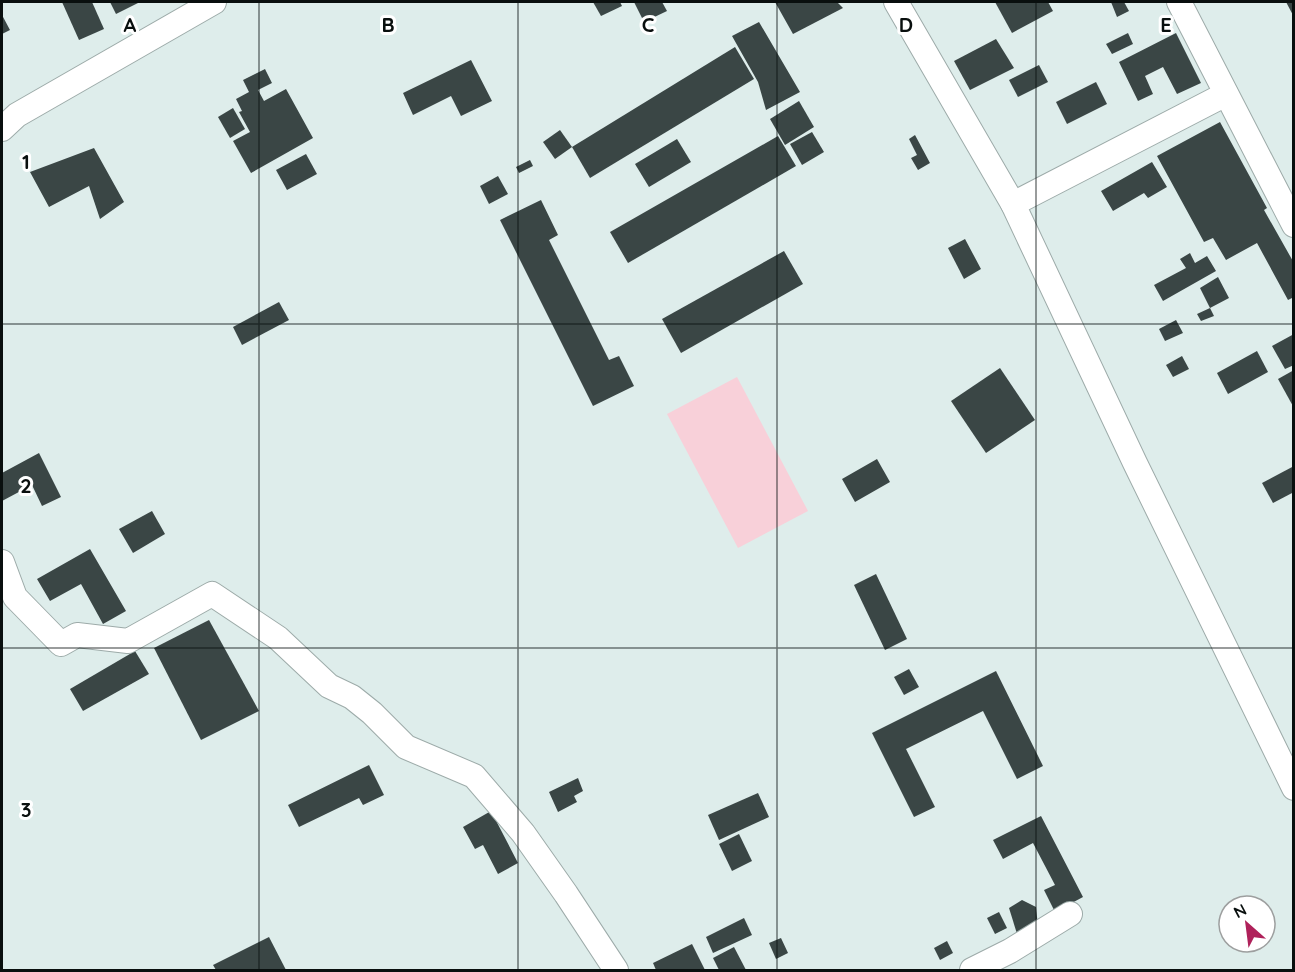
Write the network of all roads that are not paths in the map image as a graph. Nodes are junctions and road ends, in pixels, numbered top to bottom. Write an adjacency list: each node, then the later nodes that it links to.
1 (214, 2): 5 (street)
2 (896, 2): 6 (street)
3 (1179, 2): 4 (street)
4 (1226, 94): 6 (street); 7 (street)
5 (2, 129)
6 (1013, 204): 9 (street)
7 (1293, 225)
8 (2, 562): 11 (street)
9 (1293, 788)
10 (1070, 914): 12 (street)
11 (616, 970)
12 (972, 970)

